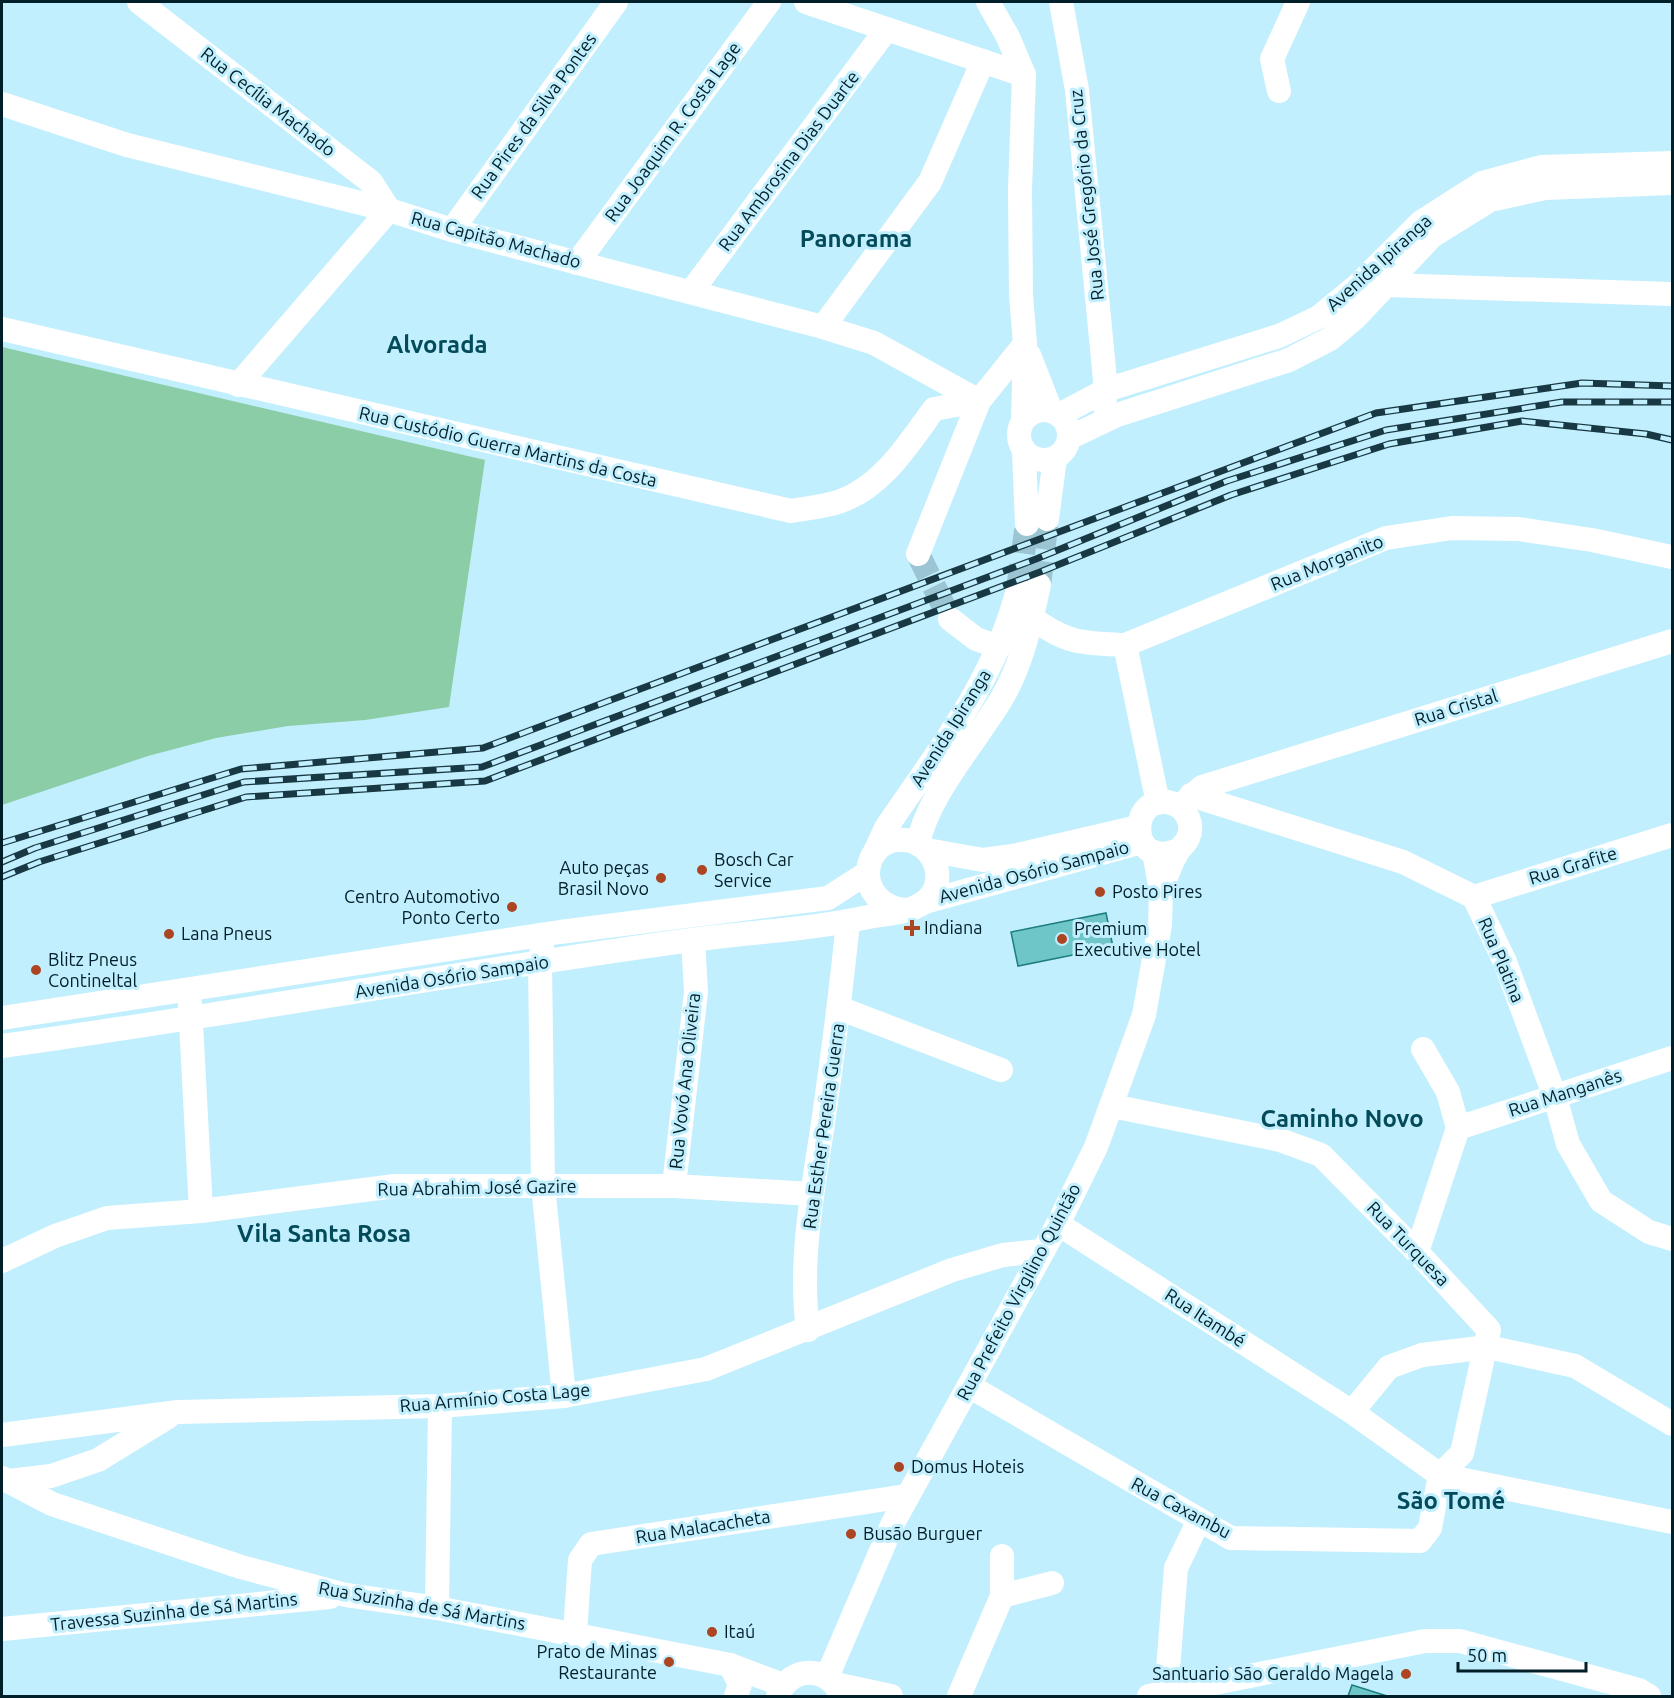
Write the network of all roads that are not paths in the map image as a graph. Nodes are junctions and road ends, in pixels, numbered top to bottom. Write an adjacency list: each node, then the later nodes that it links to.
1 (139, 2): 15 (street, Rua Cecília Machado)
2 (616, 2): 16 (street, Rua Pires da Silva Pontes)
3 (769, 2): 17 (street, Rua Joaquim R. Costa Lage)
4 (806, 2): 8 (street)
5 (988, 2): 10 (street)
6 (1061, 2): 25 (street, Rua José Gregório da Cruz)
7 (1298, 2): 11 (street)
8 (886, 30): 9 (street); 19 (street, Rua Ambrosina Dias Duarte)
9 (983, 62): 10 (street); 21 (street)
10 (1024, 75): 23 (street)
11 (1279, 91)
12 (2, 104): 15 (street, Rua Capitão Machado)
13 (1672, 163): 25 (street, Avenida Ipiranga)
14 (1672, 183): 18 (street, Avenida Ipiranga)
15 (389, 210): 16 (street, Rua Capitão Machado); 24 (street)
16 (452, 230): 17 (street, Rua Capitão Machado)
17 (577, 262): 19 (street, Rua Capitão Machado)
18 (1388, 285): 20 (street); 29 (street, Avenida Ipiranga)
19 (691, 292): 21 (street, Rua Capitão Machado)
20 (1672, 294)
21 (823, 327): 26 (street, Rua Capitão Machado)
22 (2, 329): 24 (street, Rua Custódio Guerra Martins da Costa)
23 (1025, 344): 26 (street); 27 (street); 28 (street)
24 (238, 386): 26 (street, Rua Custódio Guerra Martins da Costa)
25 (1106, 390): 27 (street, Avenida Ipiranga); 29 (street)
26 (979, 401): 33 (street)
27 (1055, 413): 28 (street); 30 (street)
28 (1023, 421): 31 (street)
29 (1093, 426): 30 (street, Avenida Ipiranga)
30 (1069, 438): 32 (street)
31 (1024, 452): 32 (street); 32 (street)
32 (1055, 458)
33 (918, 554)
34 (1672, 557): 38 (street, Rua Morganito)
35 (1032, 618): 38 (street, Rua Morganito); 39 (street, Avenida Ipiranga); 46 (street, Avenida Ipiranga)
36 (950, 620): 39 (street)
37 (1672, 641): 40 (street, Rua Cristal)
38 (1125, 645): 43 (street)
39 (999, 647): 47 (street, Avenida Ipiranga)
40 (1239, 777): 41 (street, Rua Cristal); 42 (street, Rua Cristal)
41 (1186, 801): 42 (street, Rua Platina); 43 (street, Rua Platina); 45 (street)
42 (1216, 802): 45 (street); 48 (street, Rua Platina)
43 (1158, 803): 45 (street)
44 (1672, 835): 48 (street, Rua Grafite)
45 (1161, 841): 46 (street, Avenida Osório Sampaio); 49 (street, Avenida Osório Sampaio); 63 (street, Rua Prefeito Virgilino Quintão)
46 (923, 847): 47 (street); 49 (street)
47 (869, 867): 49 (street); 51 (street, Avenida Osório Sampaio)
48 (1474, 897): 62 (street, Rua Platina)
49 (914, 906): 50 (street, Avenida Osório Sampaio)
50 (848, 922): 52 (street, Avenida Osório Sampaio); 55 (street, Rua Esther Pereira Guerra)
51 (560, 932): 53 (street); 54 (street, Avenida Osório Sampaio)
52 (693, 940): 53 (street, Avenida Osório Sampaio); 66 (street, Rua Vovó Ana Oliveira)
53 (540, 963): 57 (street, Avenida Osório Sampaio); 65 (street)
54 (188, 989): 56 (street, Avenida Osório Sampaio); 57 (street)
55 (839, 1008): 61 (street); 67 (street, Rua Esther Pereira Guerra)
56 (2, 1018)
57 (192, 1020): 58 (street, Avenida Osório Sampaio); 68 (street)
58 (2, 1046)
59 (1423, 1049): 64 (street)
60 (1672, 1058): 62 (street, Rua Manganês)
61 (1001, 1070)
62 (1555, 1097): 64 (street, Rua Manganês); 70 (street, Rua Platina)
63 (1112, 1106): 69 (street, Rua Prefeito Virgilino Quintão); 72 (street, Rua Turquesa)
64 (1458, 1128): 72 (street)
65 (543, 1185): 66 (street, Rua Abrahim José Gazire); 68 (street, Rua Abrahim José Gazire); 77 (street)
66 (674, 1186): 67 (street, Rua Abrahim José Gazire)
67 (812, 1194): 74 (street, Rua Esther Pereira Guerra)
68 (201, 1211): 73 (street, Rua Abrahim José Gazire)
69 (1058, 1224): 71 (street, Rua Prefeito Virgilino Quintão); 80 (street, Rua Itambé)
70 (1672, 1239)
71 (1041, 1251): 74 (street, Rua Armínio Costa Lage); 76 (street, Rua Prefeito Virgilino Quintão)
72 (1417, 1252): 75 (street, Rua Turquesa)
73 (2, 1261)
74 (808, 1330): 77 (street, Rua Armínio Costa Lage)
75 (1488, 1347): 80 (street); 82 (street); 85 (street)
76 (969, 1386): 88 (street, Rua Prefeito Virgilino Quintão); 90 (street, Rua Caxambu)
77 (564, 1396): 78 (street, Rua Armínio Costa Lage)
78 (440, 1406): 79 (street, Rua Armínio Costa Lage); 96 (street)
79 (178, 1412): 81 (street, Rua Armínio Costa Lage); 84 (street, Rua Armínio Costa Lage)
80 (1352, 1412): 85 (street, Rua Itambé)
81 (96, 1423): 83 (street, Rua Armínio Costa Lage); 84 (street)
82 (1672, 1424)
83 (2, 1435)
84 (98, 1460): 86 (street, Rua Armínio Costa Lage)
85 (1440, 1475): 90 (street, Rua Caxambu); 91 (street)
86 (51, 1476): 87 (street, Rua Armínio Costa Lage); 89 (street)
87 (5, 1479): 89 (street, Rua Suzinha de Sá Martins)
88 (906, 1497): 98 (street, Rua Malacacheta); 100 (street, Rua Prefeito Virgilino Quintão)
89 (52, 1504): 94 (street, Rua Suzinha de Sá Martins)
90 (1198, 1522): 105 (street)
91 (1672, 1522)
92 (1002, 1556): 95 (street)
93 (1052, 1583): 95 (street)
94 (346, 1595): 96 (street, Rua Suzinha de Sá Martins); 97 (street, Travessa Suzinha de Sá Martins)
95 (1002, 1596): 104 (street)
96 (437, 1608): 98 (street, Rua Suzinha de Sá Martins)
97 (2, 1629)
98 (575, 1634): 99 (street, Rua Suzinha de Sá Martins)
99 (730, 1665): 101 (street, Rua Suzinha de Sá Martins); 102 (street)
100 (834, 1686): 101 (street); 103 (street)
101 (776, 1693)
102 (736, 1696)
103 (891, 1696)
104 (959, 1696)
105 (1160, 1696): 106 (street)
106 (1649, 1696)

